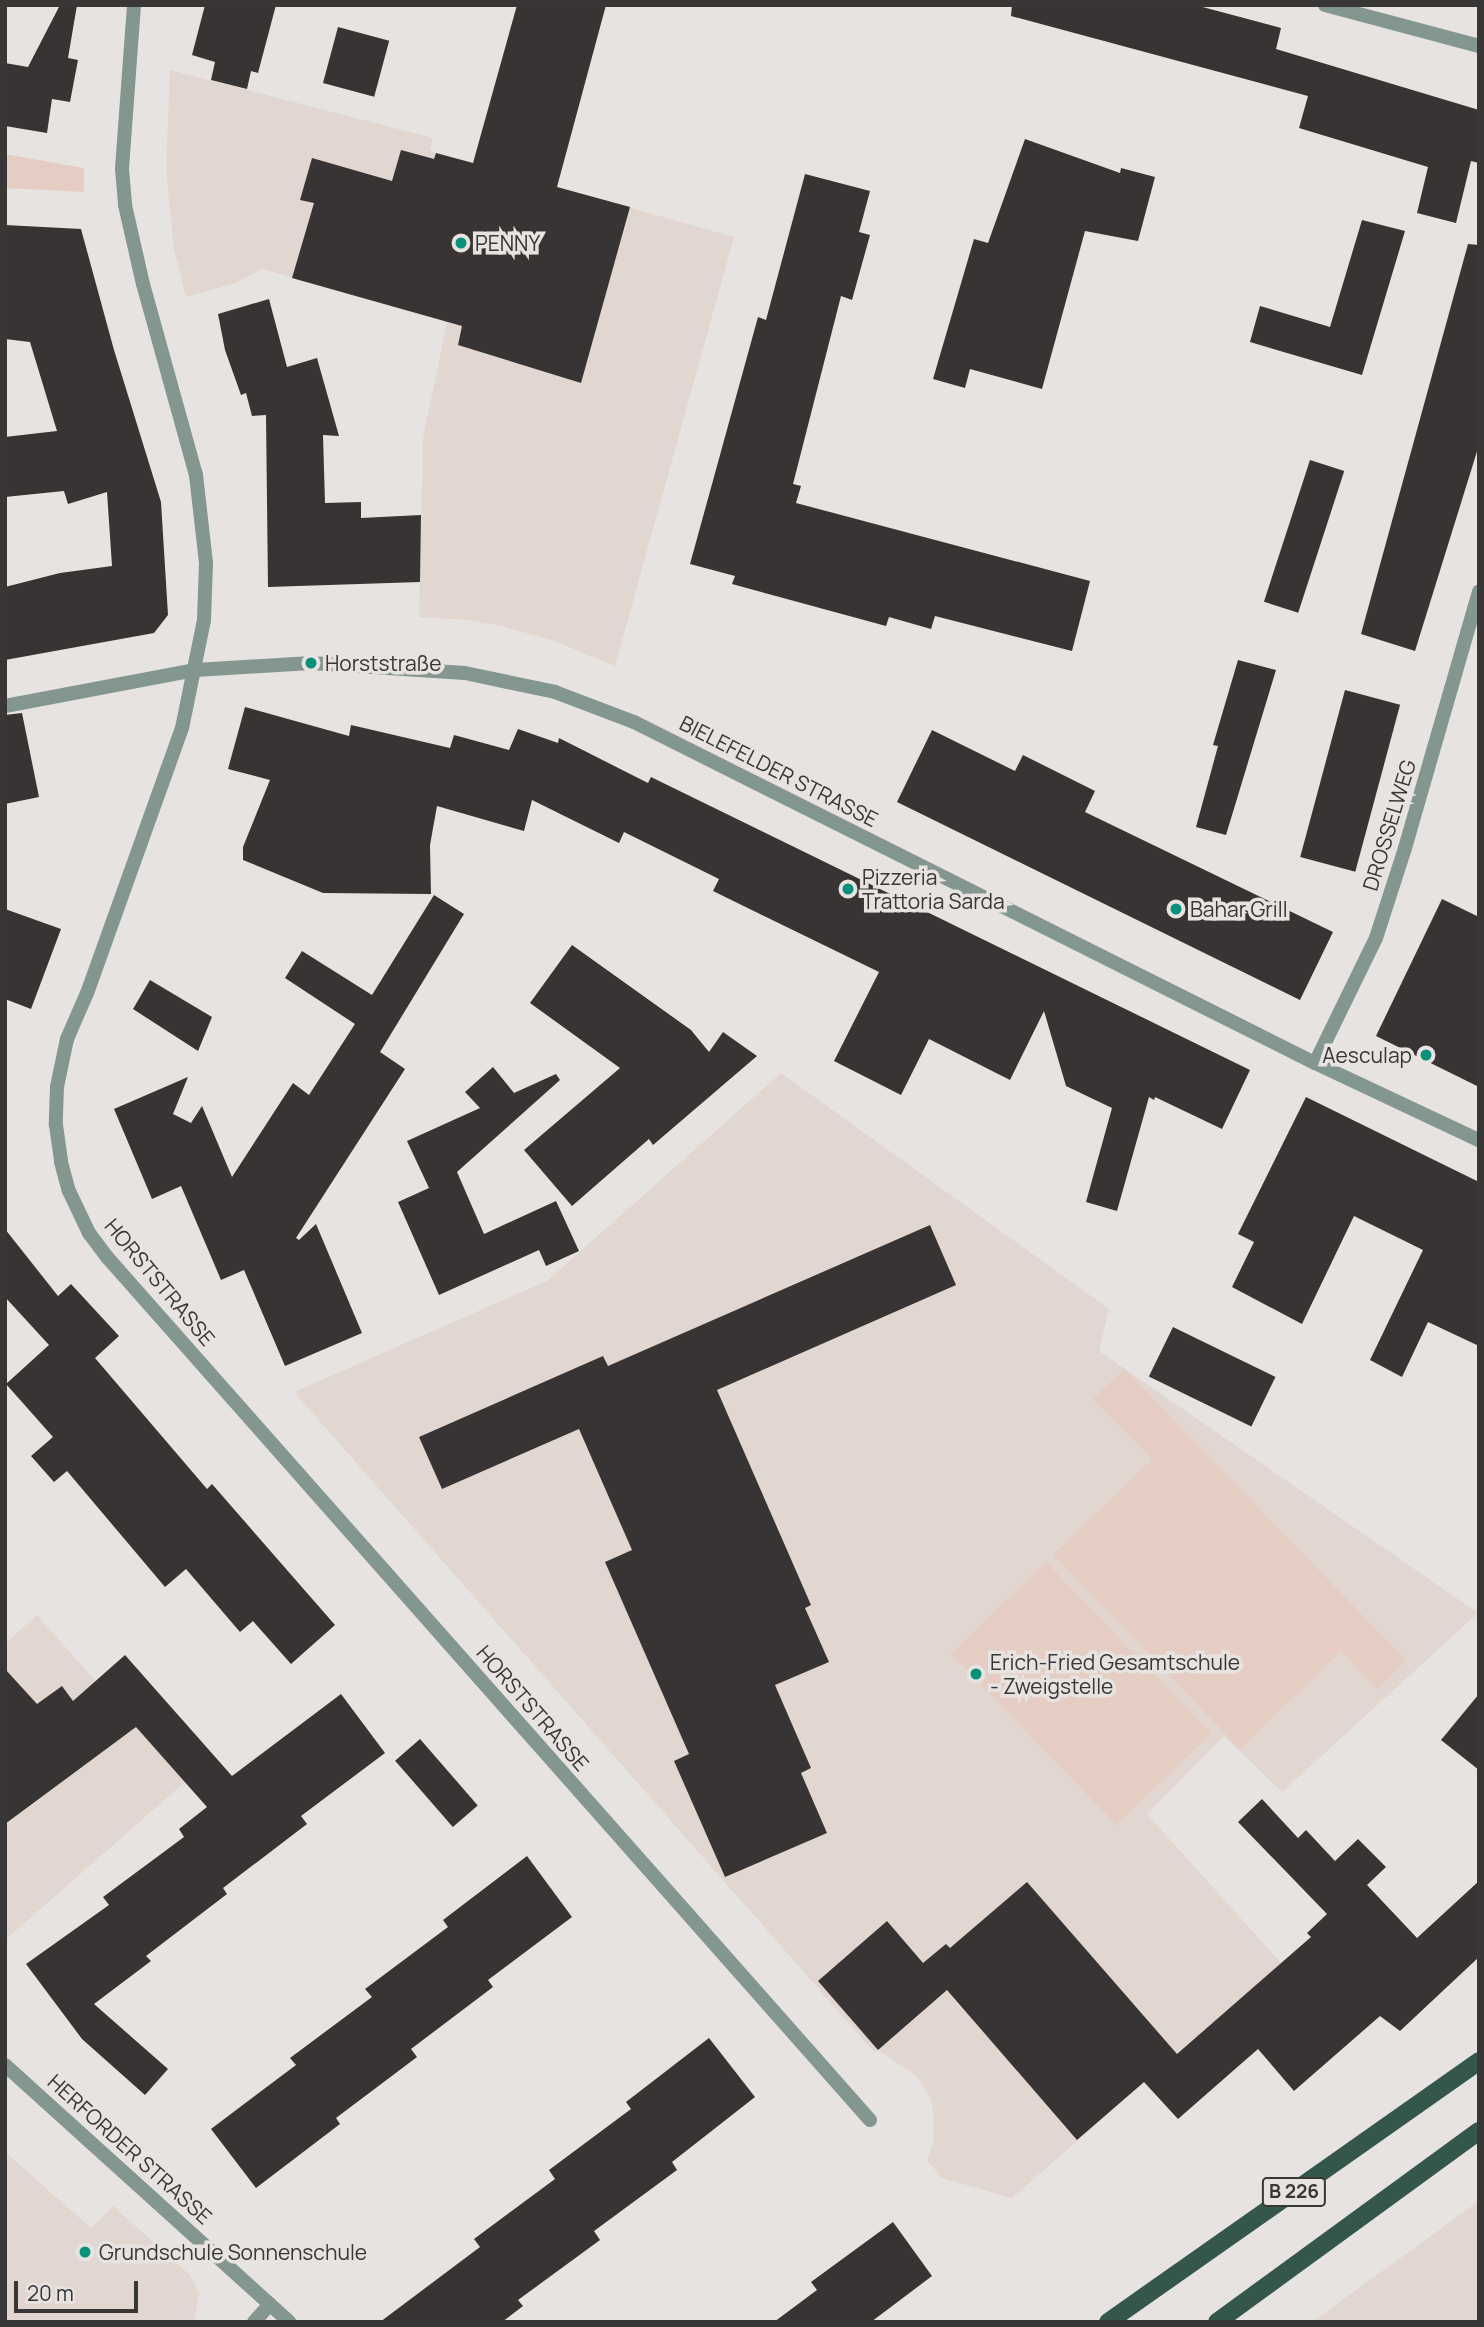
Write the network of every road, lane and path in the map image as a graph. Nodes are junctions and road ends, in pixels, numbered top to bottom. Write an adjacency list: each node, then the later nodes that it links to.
1 (134, 5): 6 (street, HORSTSTRASSE)
2 (1325, 5): 3 (street)
3 (1375, 12): 4 (street)
4 (1479, 46)
5 (1479, 591): 8 (street, DROSSELWEG)
6 (196, 670): 7 (street, BIELEFELDER STRASSE); 8 (street, BIELEFELDER STRASSE); 12 (street, HORSTSTRASSE)
7 (5, 706)
8 (1315, 1063): 9 (street, BIELEFELDER STRASSE)
9 (1479, 1140)
10 (1479, 2061): 17 (main road, B 226)
11 (5, 2065): 14 (street, HERFORDER STRASSE)
12 (870, 2120)
13 (1479, 2131): 18 (main road, B 226)
14 (270, 2304): 15 (street); 16 (street, HERFORDER STRASSE)
15 (254, 2322)
16 (289, 2322)
17 (1108, 2322)
18 (1217, 2322)

